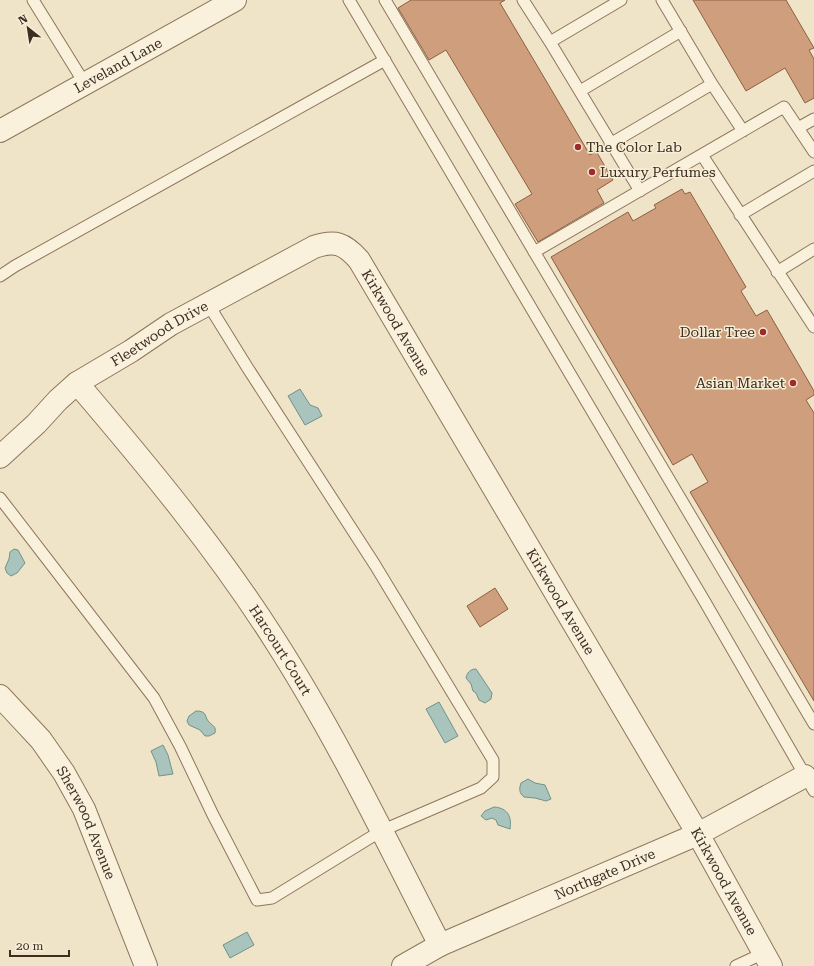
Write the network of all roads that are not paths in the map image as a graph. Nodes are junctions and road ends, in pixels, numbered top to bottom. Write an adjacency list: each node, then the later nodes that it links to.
1 (33, 0): 11 (lane)
2 (235, 0): 11 (street, Leveland Lane)
3 (349, 0): 10 (lane)
4 (384, 0): 26 (lane)
5 (523, 0): 9 (lane)
6 (621, 0): 9 (lane)
7 (662, 0): 8 (lane)
8 (681, 31): 12 (lane); 13 (lane)
9 (550, 42): 13 (lane)
10 (385, 60): 28 (lane); 36 (lane)
11 (85, 84): 16 (street, Leveland Lane)
12 (712, 84): 17 (lane); 18 (lane)
13 (580, 91): 18 (lane)
14 (814, 119): 15 (lane)
15 (798, 128): 17 (lane); 19 (lane)
16 (0, 131)
17 (743, 131): 20 (lane)
18 (610, 144): 22 (lane)
19 (814, 152)
20 (702, 155): 22 (lane); 23 (lane)
21 (814, 171): 23 (lane)
22 (640, 191): 26 (lane)
23 (740, 214): 27 (lane)
24 (340, 245): 29 (street, Fleetwood Drive); 38 (street, Kirkwood Avenue)
25 (814, 249): 27 (lane)
26 (534, 252): 35 (lane)
27 (777, 272): 30 (lane)
28 (0, 276)
29 (208, 304): 31 (street, Fleetwood Drive); 37 (lane)
30 (814, 327)
31 (77, 383): 32 (street, Fleetwood Drive); 37 (street, Harcourt Court)
32 (0, 457)
33 (0, 498): 37 (lane)
34 (0, 696): 41 (street, Sherwood Avenue)
35 (814, 724)
36 (810, 783): 38 (street, Northgate Drive)
37 (381, 831): 39 (street, Harcourt Court)
38 (698, 834): 39 (street, Northgate Drive); 40 (street, Kirkwood Avenue)
39 (440, 945): 42 (street, Northgate Drive)
40 (767, 959): 43 (lane)
41 (146, 966)
42 (403, 966)
43 (736, 966)

